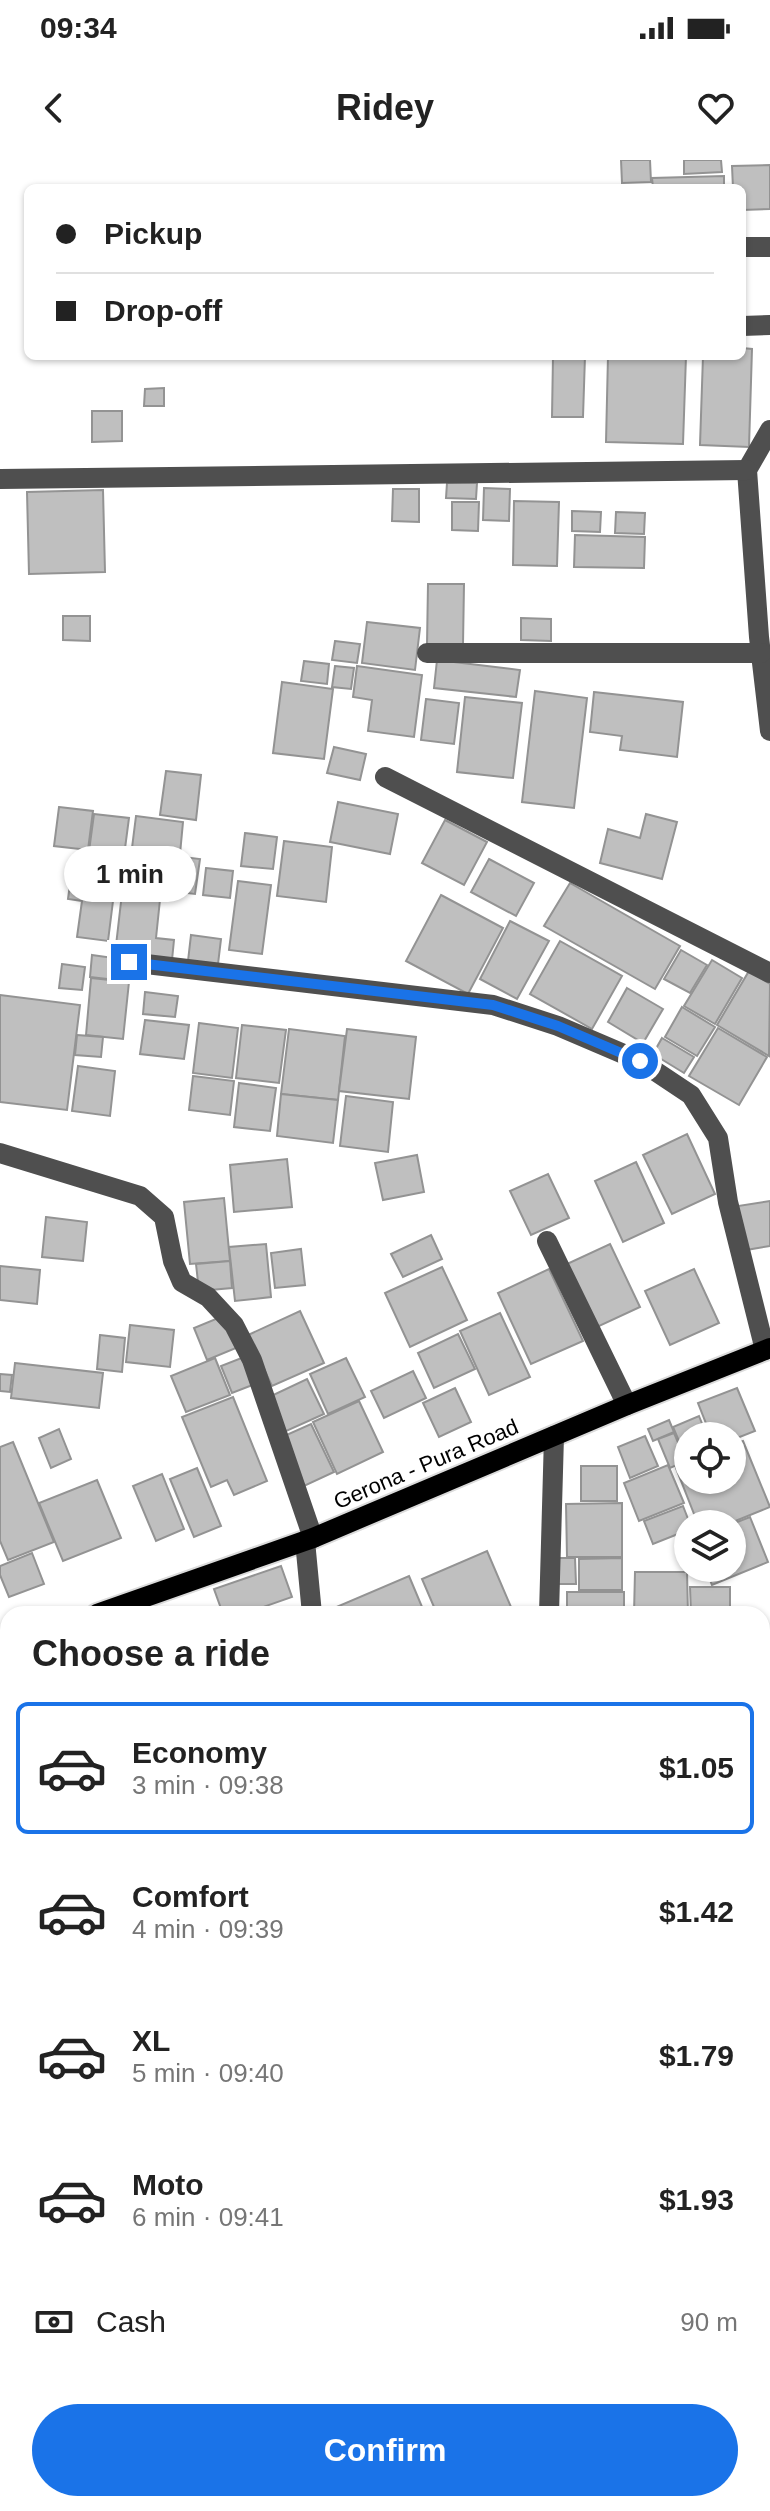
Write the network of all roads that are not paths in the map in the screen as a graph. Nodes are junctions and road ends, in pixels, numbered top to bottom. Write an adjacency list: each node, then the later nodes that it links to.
1 (746, 247): 2 (street)
2 (770, 247)
3 (770, 325): 4 (street)
4 (746, 326)
5 (770, 430): 6 (street)
6 (747, 470): 7 (street); 8 (street)
7 (0, 479)
8 (763, 643): 9 (street); 10 (street)
9 (427, 653)
10 (770, 731)
11 (385, 777): 13 (street)
12 (129, 962): 16 (street)
13 (770, 973)
14 (0, 1153): 19 (street)
15 (547, 1241): 17 (street)
16 (768, 1349): 17 (main road, Gerona - Pura Road)
17 (627, 1405): 18 (main road, Gerona - Pura Road)
18 (554, 1436): 19 (main road, Gerona - Pura Road); 22 (street)
19 (309, 1539): 20 (main road, Gerona - Pura Road); 21 (street)
20 (120, 1606)
21 (312, 1606)
22 (549, 1606)

